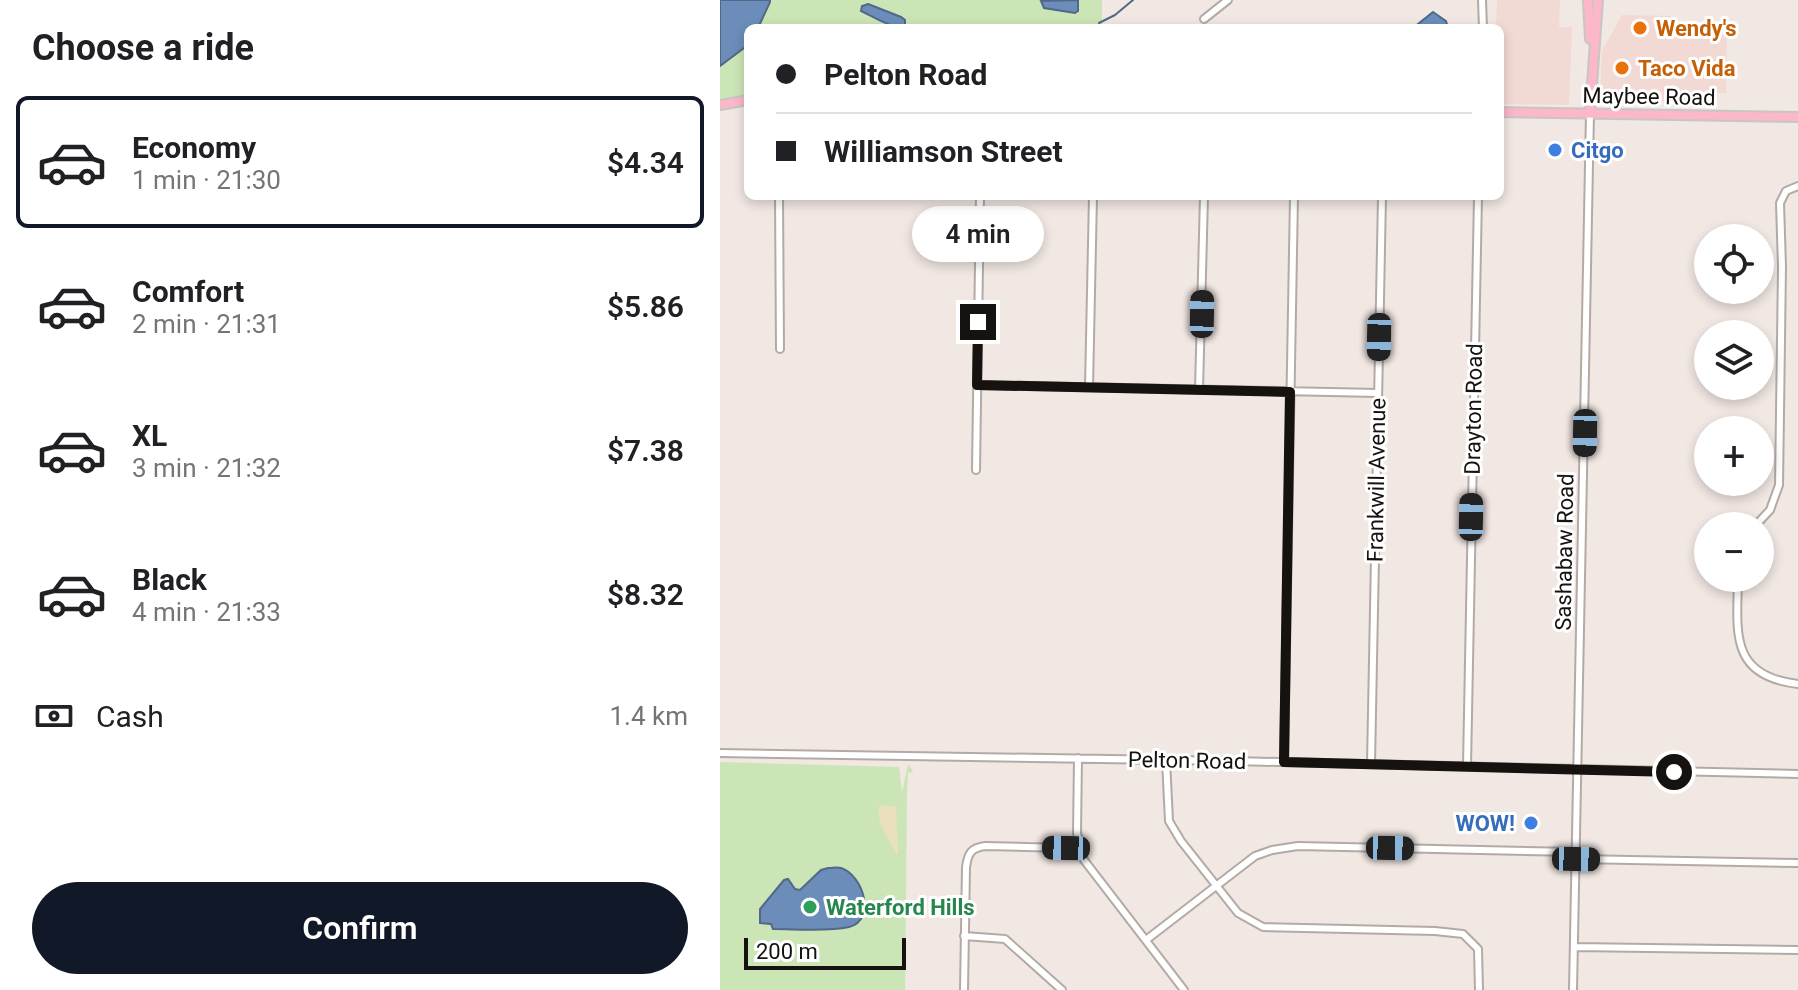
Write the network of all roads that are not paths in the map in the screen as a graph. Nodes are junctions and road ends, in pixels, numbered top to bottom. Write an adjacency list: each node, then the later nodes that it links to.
1 (1228, 0): 5 (street)
2 (1482, 0): 6 (street)
3 (1588, 0): 7 (main road, Sashabaw Road)
4 (1598, 0): 7 (main road, Sashabaw Road)
5 (1204, 19)
6 (1483, 24)
7 (1592, 68): 11 (main road, Sashabaw Road)
8 (744, 101): 9 (main road)
9 (720, 105)
10 (1504, 112): 11 (main road, Maybee Road)
11 (1590, 113): 12 (main road, Maybee Road); 37 (street, Sashabaw Road)
12 (1798, 117)
13 (1798, 186): 28 (street)
14 (779, 200): 21 (street)
15 (980, 200): 22 (street)
16 (1093, 200): 23 (street)
17 (1204, 200): 24 (street)
18 (1294, 200): 25 (street)
19 (1382, 200): 26 (street, Frankwill Avenue)
20 (1478, 200): 36 (street, Drayton Road)
21 (780, 349)
22 (977, 385): 23 (street); 27 (street)
23 (1089, 387): 24 (street)
24 (1199, 390): 25 (street)
25 (1290, 392): 26 (street); 34 (street)
26 (1378, 393): 35 (street, Frankwill Avenue)
27 (976, 470)
28 (1768, 512)
29 (1738, 592): 30 (street)
30 (1798, 684)
31 (720, 753): 32 (street, Pelton Road)
32 (1078, 758): 33 (street, Pelton Road); 39 (street)
33 (1166, 760): 34 (street, Pelton Road); 42 (street)
34 (1284, 762): 35 (street, Pelton Road)
35 (1371, 764): 36 (street, Pelton Road)
36 (1467, 766): 37 (street, Pelton Road)
37 (1577, 768): 38 (street, Pelton Road); 40 (street, Sashabaw Road)
38 (1798, 774)
39 (1079, 845): 43 (street); 44 (street)
40 (1576, 855): 41 (street); 42 (street); 45 (street, Sashabaw Road)
41 (1798, 863)
42 (1216, 886): 44 (street); 50 (street)
43 (964, 936): 47 (street); 48 (street)
44 (1146, 940): 49 (street)
45 (1574, 947): 46 (street); 51 (street, Sashabaw Road)
46 (1798, 950)
47 (964, 990)
48 (1062, 990)
49 (1184, 990)
50 (1479, 990)
51 (1573, 990)

